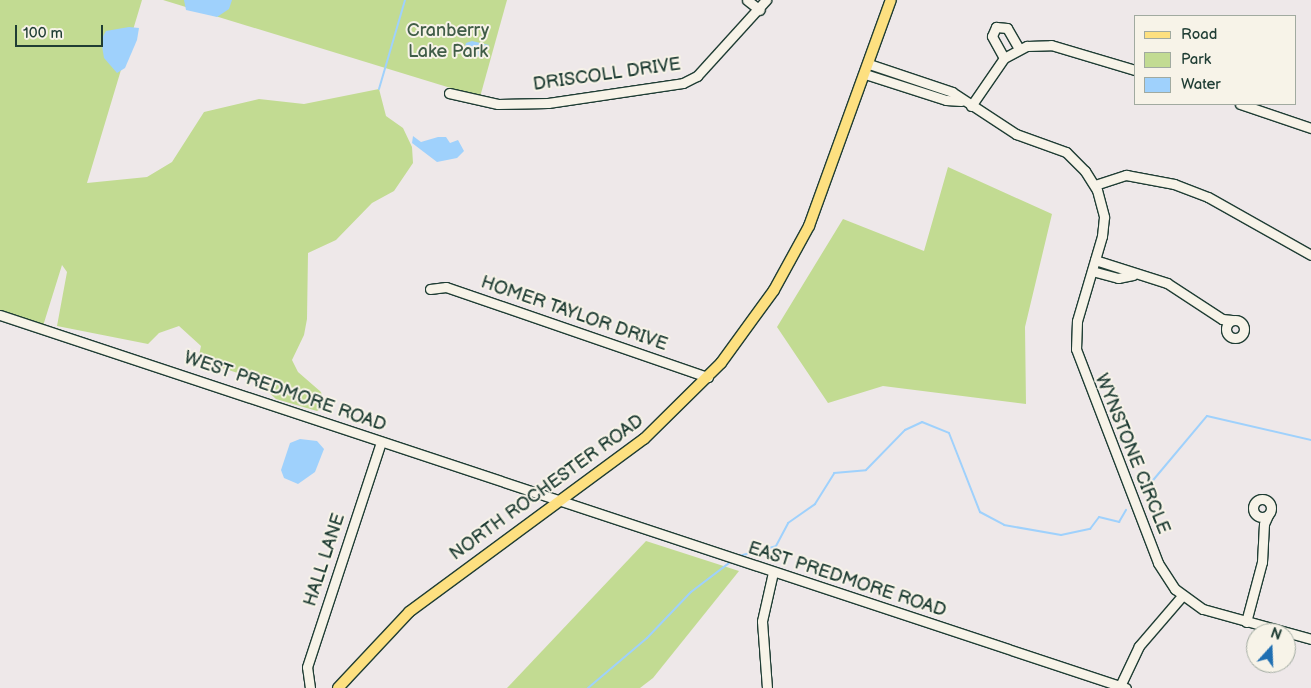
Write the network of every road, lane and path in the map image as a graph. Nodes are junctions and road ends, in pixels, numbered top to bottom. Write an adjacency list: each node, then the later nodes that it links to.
1 (747, 0): 4 (street)
2 (766, 0): 4 (street, DRISCOLL DRIVE)
3 (891, 0): 7 (main road, NORTH ROCHESTER ROAD)
4 (760, 10): 10 (street, DRISCOLL DRIVE)
5 (1019, 49): 6 (street); 6 (street); 8 (street)
6 (1004, 58): 13 (street)
7 (869, 64): 9 (main road, NORTH ROCHESTER ROAD); 11 (street, WYNSTONE CIRCLE)
8 (1134, 70)
9 (865, 74): 11 (street, WYNSTONE CIRCLE); 25 (main road, NORTH ROCHESTER ROAD)
10 (449, 93)
11 (961, 101): 13 (street, WYNSTONE CIRCLE)
12 (1243, 105): 14 (street)
13 (971, 106): 15 (street, WYNSTONE CIRCLE)
14 (1311, 128)
15 (1095, 185): 16 (street); 17 (street, WYNSTONE CIRCLE)
16 (1311, 255)
17 (1095, 260): 18 (street, WYNSTONE CIRCLE); 19 (street)
18 (1092, 271): 19 (street); 32 (street, WYNSTONE CIRCLE)
19 (1134, 275): 22 (street)
20 (430, 289): 25 (street, HOMER TAYLOR DRIVE)
21 (0, 315): 26 (street, WEST PREDMORE ROAD)
22 (1222, 319): 23 (street); 24 (street)
23 (1232, 320): 24 (street); 24 (street)
24 (1226, 329)
25 (708, 377): 27 (main road, NORTH ROCHESTER ROAD)
26 (381, 442): 27 (street, WEST PREDMORE ROAD); 36 (street, HALL LANE)
27 (559, 502): 31 (street, EAST PREDMORE ROAD); 37 (main road, NORTH ROCHESTER ROAD)
28 (1268, 515): 29 (street); 29 (street); 30 (street)
29 (1257, 516): 30 (street)
30 (1264, 524): 33 (street)
31 (773, 572): 35 (street, EAST PREDMORE ROAD); 38 (street)
32 (1182, 596): 33 (street, WYNSTONE CIRCLE); 35 (street)
33 (1246, 622): 34 (street, WYNSTONE CIRCLE)
34 (1311, 639)
35 (1123, 687)
36 (310, 688)
37 (338, 688)
38 (767, 688)

